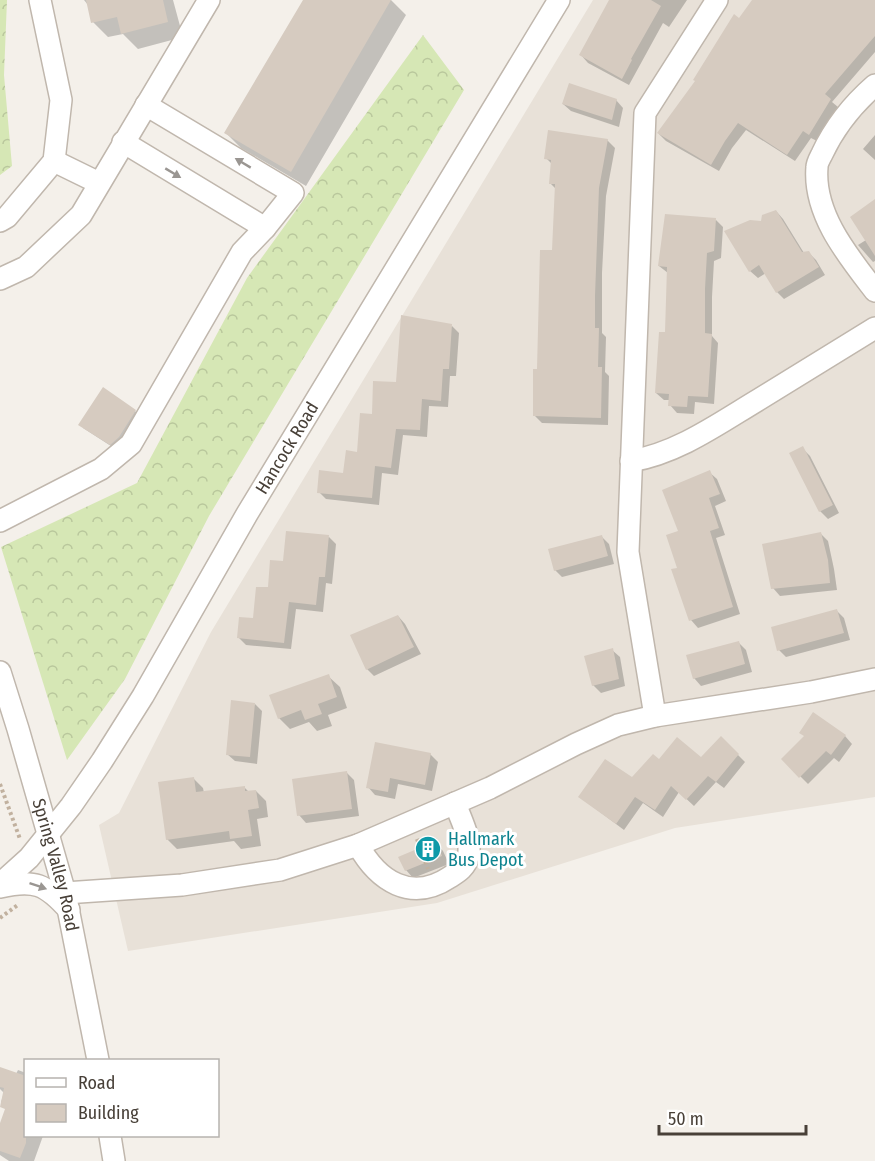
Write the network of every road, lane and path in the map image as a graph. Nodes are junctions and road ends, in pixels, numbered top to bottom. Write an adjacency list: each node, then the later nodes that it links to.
1 (40, 0): 8 (street)
2 (209, 0): 6 (street)
3 (559, 0): 23 (street, Hancock Road)
4 (717, 0): 15 (street)
5 (875, 85): 13 (street)
6 (146, 105): 7 (street); 11 (street, one-way to 6)
7 (123, 142): 9 (street); 11 (street, one-way to 11)
8 (54, 161): 9 (street); 10 (street)
9 (99, 183): 12 (street)
10 (0, 221)
11 (265, 228): 16 (street)
12 (0, 279)
13 (875, 291)
14 (875, 328): 15 (street)
15 (631, 461): 19 (street)
16 (0, 521)
17 (0, 672): 23 (street, Spring Valley Road)
18 (875, 679): 19 (street)
19 (656, 716): 21 (street)
20 (0, 784): 25 (path)
21 (455, 803): 24 (street); 24 (street)
22 (413, 830): 26 (path)
23 (49, 832): 27 (street, Hancock Road); 28 (street, Spring Valley Road)
24 (358, 845): 28 (street)
25 (24, 849)
26 (431, 876)
27 (0, 885): 28 (street, one-way to 28)
28 (67, 901): 29 (street, Spring Valley Road)
29 (98, 1059)
30 (110, 1137): 31 (street)
31 (114, 1161)

